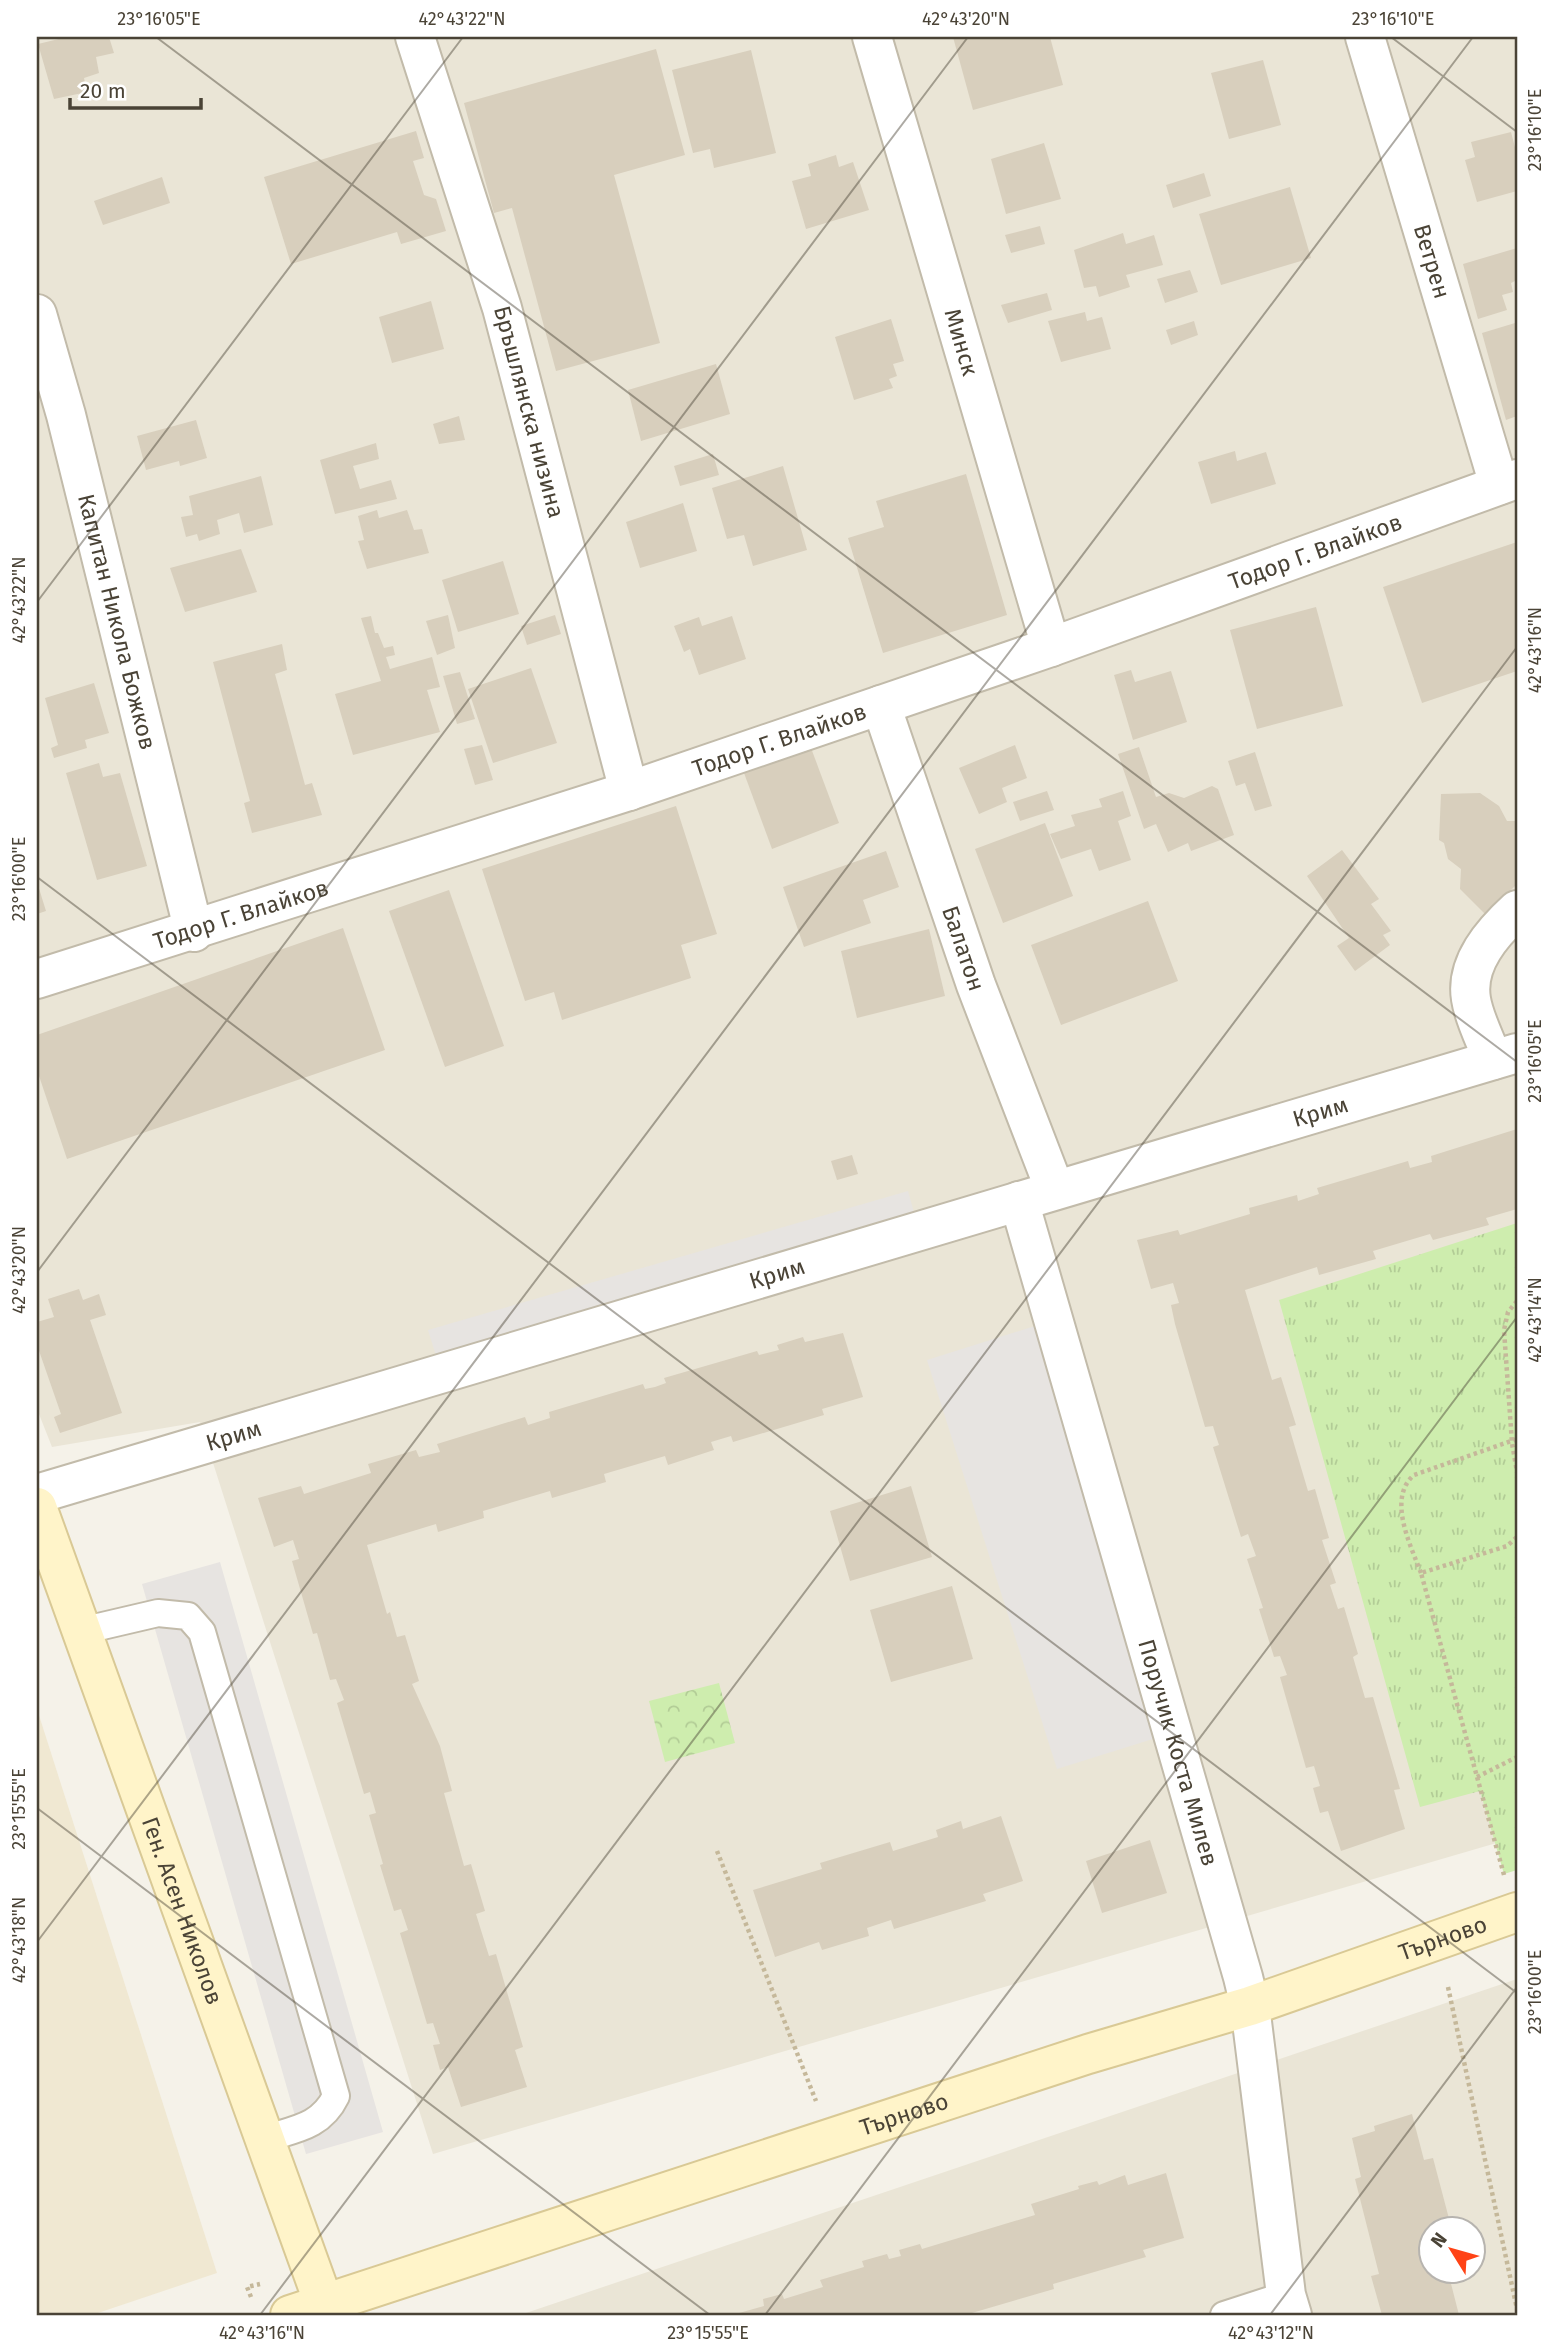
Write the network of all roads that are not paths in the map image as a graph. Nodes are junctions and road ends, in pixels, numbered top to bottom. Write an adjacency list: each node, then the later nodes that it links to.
1 (415, 37): 8 (street, Бръшлянска низина)
2 (872, 37): 6 (street, Минск)
3 (1366, 37): 5 (street, Ветрен)
4 (37, 314): 10 (street, Капитан Никола Божков)
5 (1508, 482): 6 (street, Тодор Г. Влайков)
6 (1051, 647): 7 (street, Тодор Г. Влайков)
7 (881, 705): 8 (street, Тодор Г. Влайков); 13 (street, Балатон)
8 (629, 791): 10 (street, Тодор Г. Влайков)
9 (1517, 910): 12 (street)
10 (194, 932): 11 (street, Тодор Г. Влайков)
11 (37, 979)
12 (1505, 1057): 13 (street, Крим)
13 (1055, 1191): 14 (street, Крим)
14 (1019, 1201): 15 (street, Крим); 19 (street, Поручик Коста Милев)
15 (37, 1494)
16 (37, 1507): 17 (street, Ген. Асен Николов)
17 (81, 1631): 20 (street, Ген. Асен Николов); 20 (lane)
18 (1512, 1899): 19 (street, Търново)
19 (1250, 2006): 21 (street, Поручик Коста Милев); 22 (street, Търново)
20 (264, 2139): 22 (street, Ген. Асен Николов)
21 (1289, 2305): 23 (lane)
22 (314, 2311)
23 (1224, 2315)

